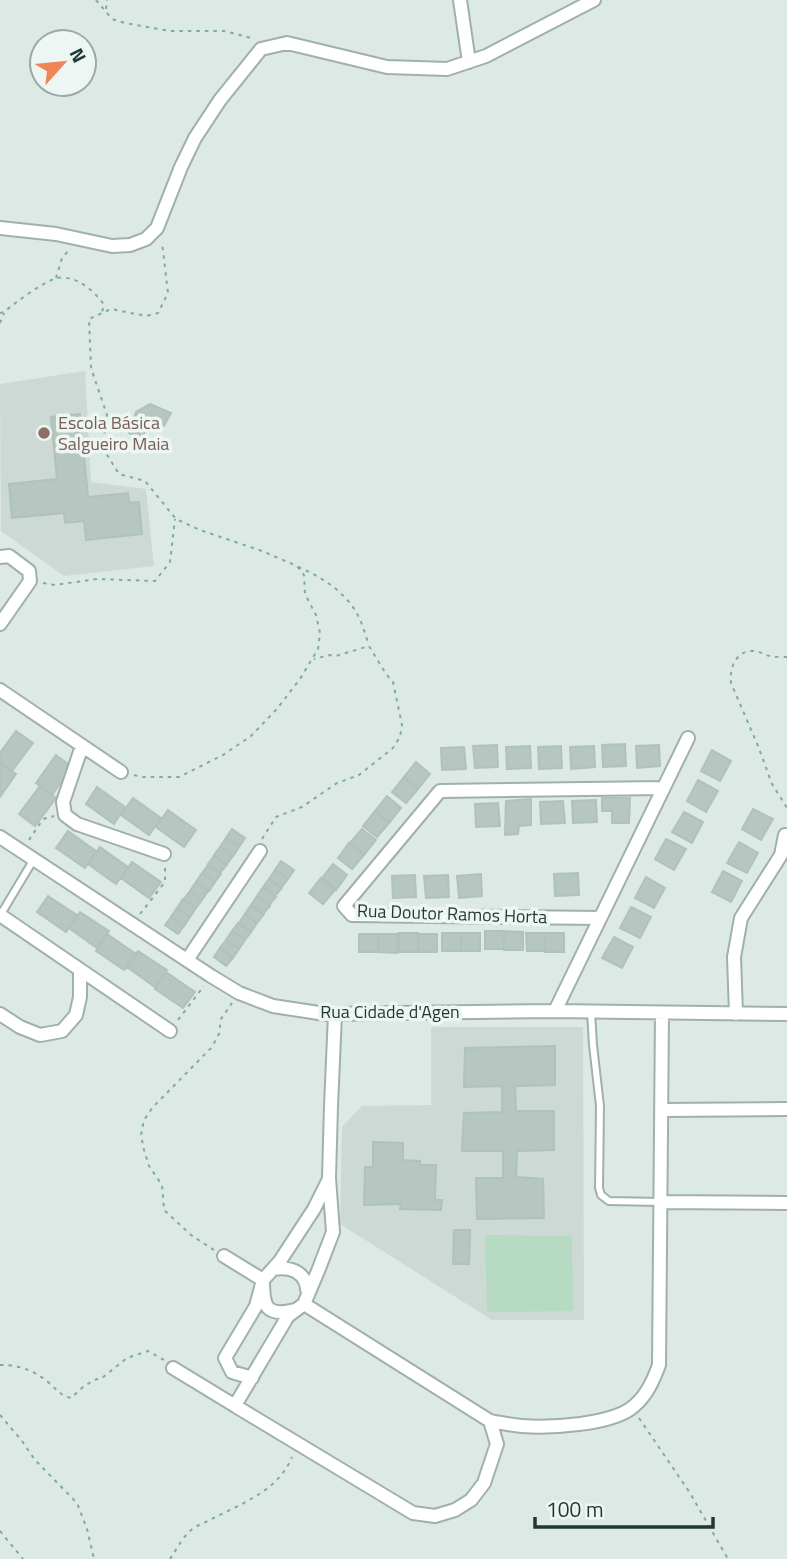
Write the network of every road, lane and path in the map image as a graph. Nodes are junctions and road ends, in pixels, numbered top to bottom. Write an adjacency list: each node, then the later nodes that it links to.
1 (96, 0): 5 (path)
2 (107, 0): 5 (path)
3 (460, 0): 7 (street)
4 (594, 0): 7 (street)
5 (106, 12): 6 (path)
6 (261, 49): 7 (street); 9 (street)
7 (469, 62)
8 (0, 228): 10 (street)
9 (158, 228): 10 (street); 13 (path)
10 (84, 240): 11 (path)
11 (56, 278): 12 (path); 13 (path)
12 (2, 313): 14 (path)
13 (101, 313): 15 (path)
14 (0, 323)
15 (176, 519): 17 (path); 18 (path)
16 (0, 558): 18 (street)
17 (297, 566): 20 (path); 22 (path)
18 (30, 581): 19 (street)
19 (0, 623)
20 (369, 646): 22 (path); 32 (path)
21 (787, 657): 28 (path)
22 (312, 660): 26 (path)
23 (0, 691): 25 (street)
24 (688, 738): 27 (street)
25 (82, 746): 26 (street); 29 (street)
26 (121, 772)
27 (663, 788): 37 (street); 37 (street, Rua Doutor Ramos Horta)
28 (787, 808)
29 (65, 812): 33 (path); 34 (street)
30 (785, 835): 48 (street)
31 (0, 837): 33 (street, Rua Cidade d'Agen)
32 (260, 851): 39 (street)
33 (22, 852): 35 (street, Rua Cidade d'Agen)
34 (164, 854): 38 (path)
35 (34, 859): 36 (lane); 38 (street, Rua Cidade d'Agen)
36 (0, 915): 40 (street)
37 (600, 918): 43 (street)
38 (132, 924): 39 (street, Rua Cidade d'Agen)
39 (187, 960): 41 (street, Rua Cidade d'Agen)
40 (80, 970): 46 (street); 50 (street)
41 (211, 976): 42 (street, Rua Cidade d'Agen); 50 (path)
42 (239, 993): 47 (street, Rua Cidade d'Agen); 56 (path)
43 (555, 1011): 44 (street, Rua Cidade d'Agen); 47 (street, Rua Cidade d'Agen)
44 (592, 1012): 45 (street, Rua Cidade d'Agen); 54 (lane)
45 (662, 1013): 48 (street, Rua Cidade d'Agen); 51 (street)
46 (0, 1014)
47 (335, 1014): 53 (street)
48 (736, 1014): 49 (street, Rua Cidade d'Agen)
49 (787, 1014)
50 (170, 1031)
51 (662, 1110): 52 (street); 54 (street)
52 (787, 1110)
53 (330, 1178): 57 (street); 59 (street)
54 (660, 1202): 55 (street); 64 (street)
55 (787, 1203)
56 (224, 1256): 58 (street)
57 (273, 1269): 58 (street); 59 (street)
58 (263, 1280): 59 (street); 62 (street)
59 (302, 1303): 62 (street); 66 (street)
60 (0, 1365): 61 (path)
61 (173, 1368): 63 (street)
62 (252, 1378): 63 (street)
63 (237, 1408): 67 (street)
64 (632, 1408): 66 (street); 72 (path)
65 (0, 1415): 70 (path)
66 (490, 1422): 67 (street)
67 (298, 1443): 71 (path)
68 (0, 1531): 69 (path)
69 (23, 1559)
70 (94, 1559)
71 (170, 1559)
72 (728, 1559)

